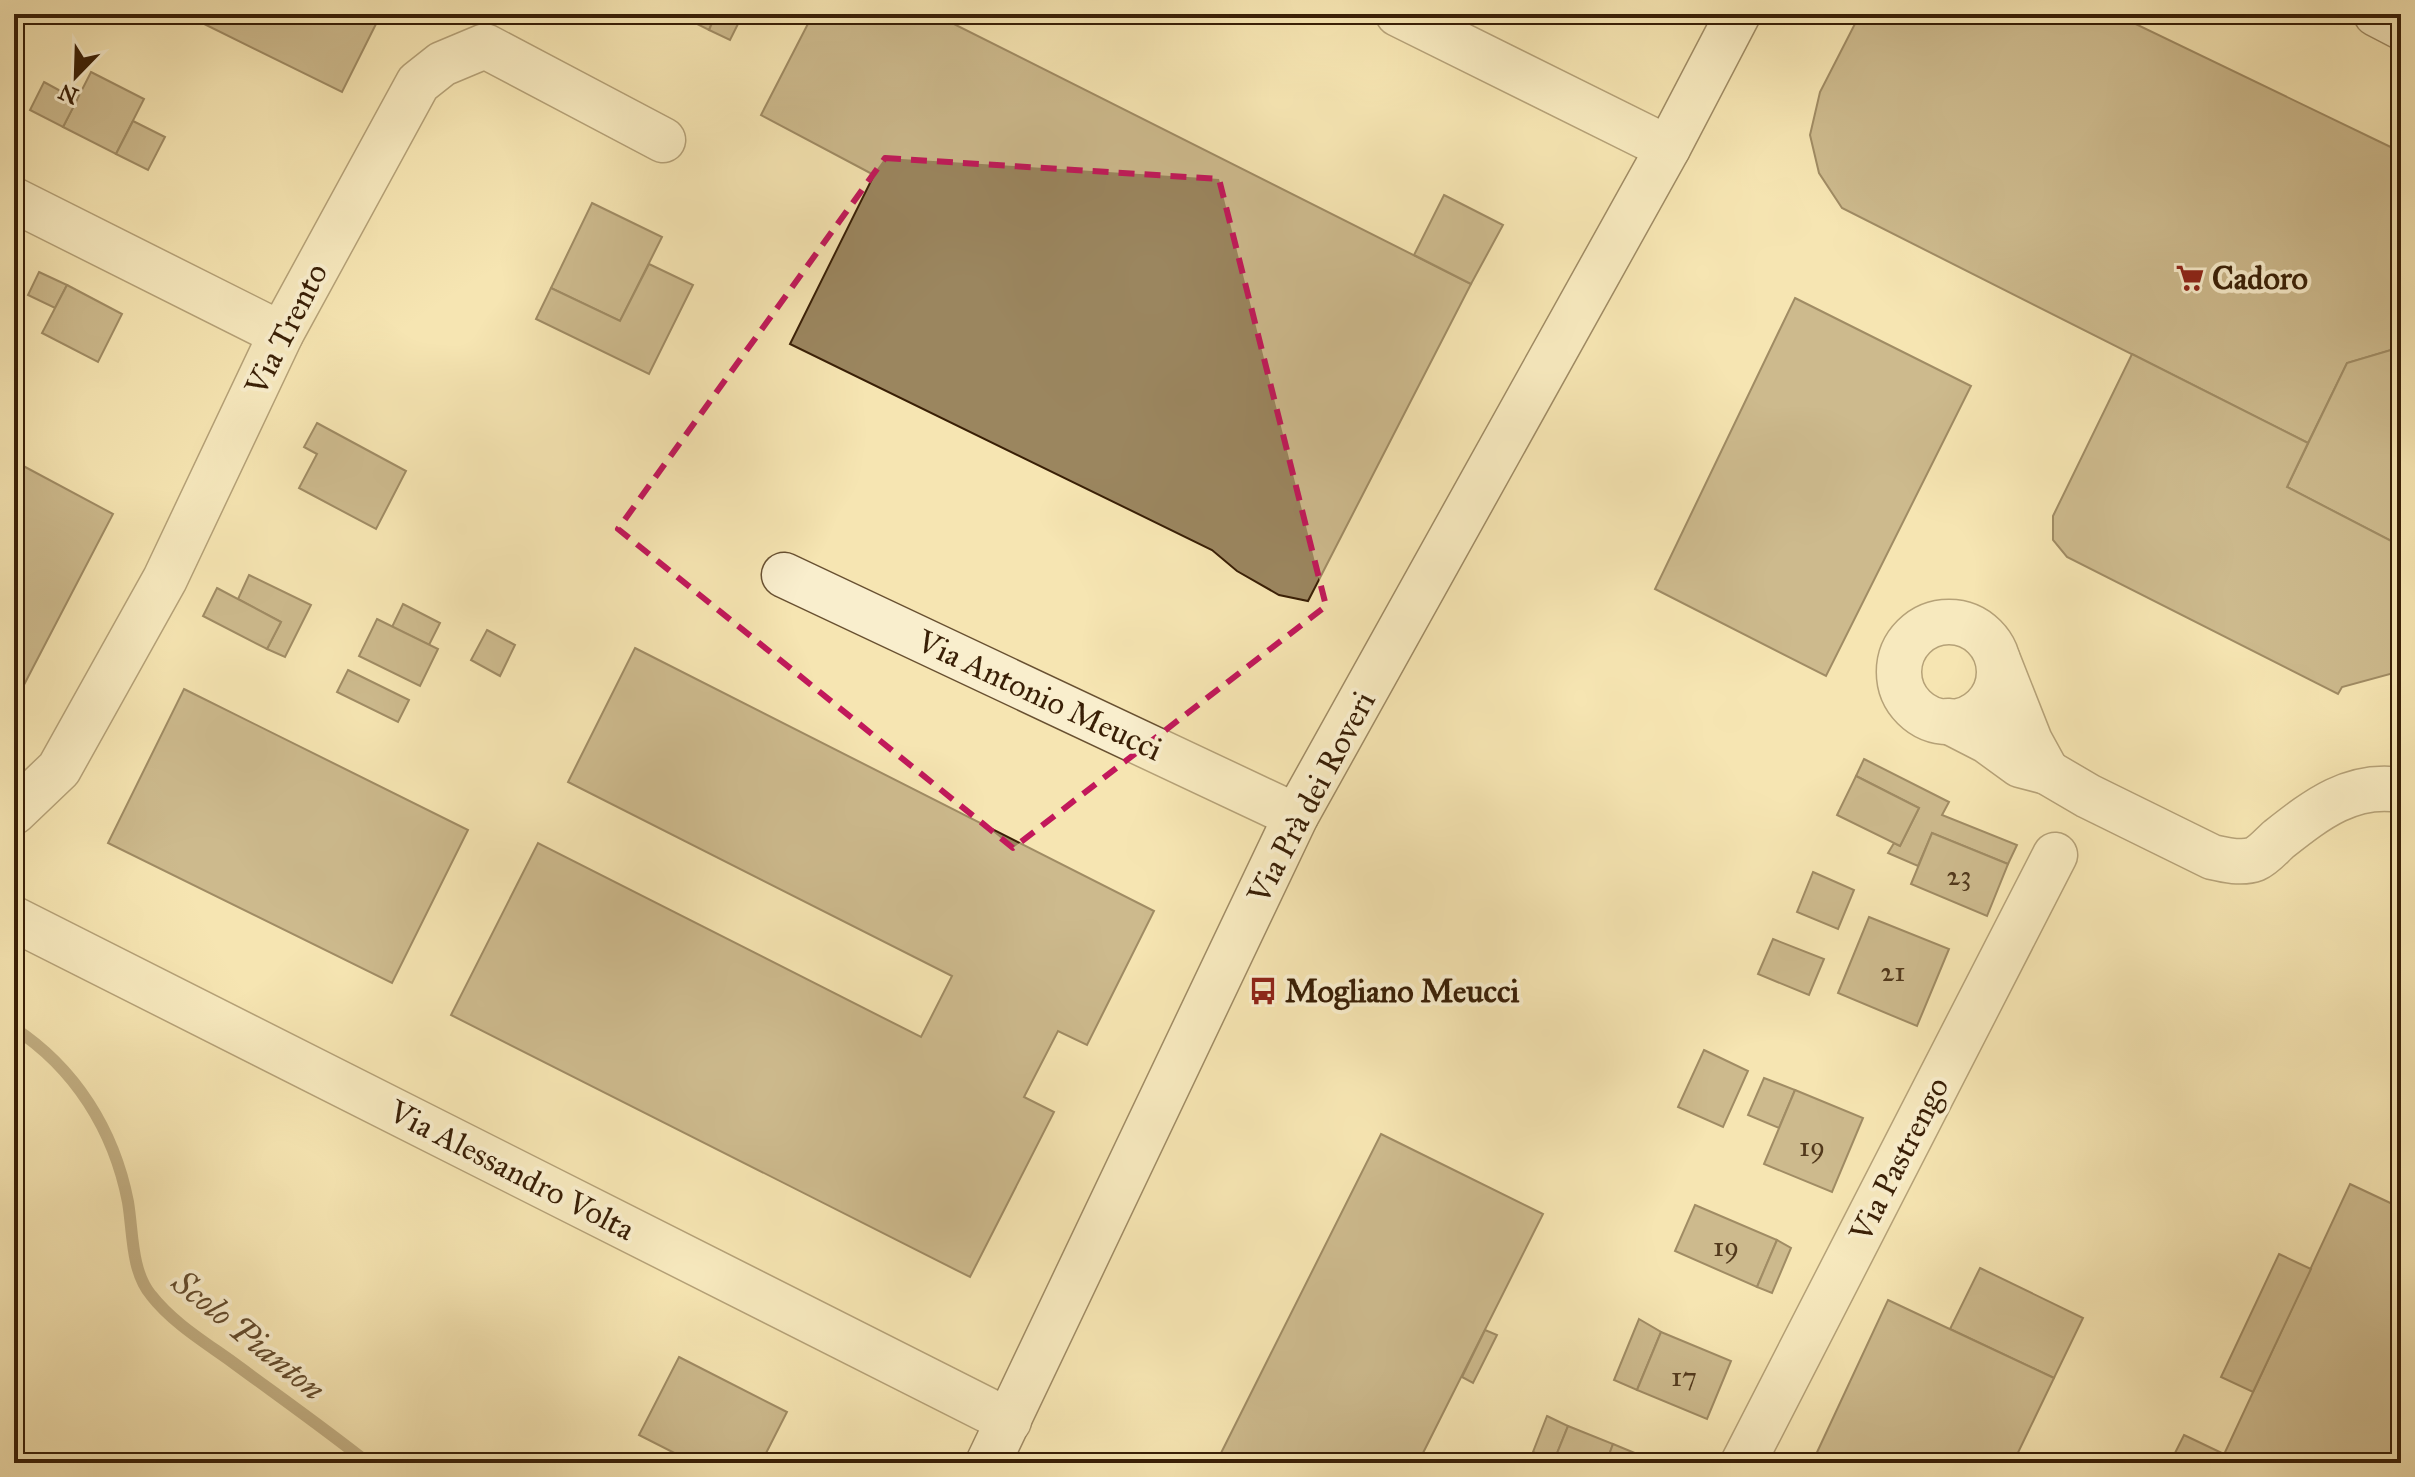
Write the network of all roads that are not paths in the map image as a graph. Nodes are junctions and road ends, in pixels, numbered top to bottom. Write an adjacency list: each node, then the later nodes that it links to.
1 (1398, 14): 6 (street)
2 (1738, 14): 6 (street, Via Prà dei Roveri)
3 (2376, 14): 4 (street)
4 (2401, 27)
5 (663, 140): 8 (street, Via Trento)
6 (1668, 148): 15 (street, Via Prà dei Roveri)
7 (14, 200): 8 (street)
8 (281, 334): 14 (street, Via Trento)
9 (784, 575): 15 (street, Via Antonio Meucci)
10 (1998, 660): 11 (street); 11 (street); 12 (street)
11 (1948, 721): 12 (street)
12 (2047, 772): 13 (street)
13 (2401, 790)
14 (14, 812)
15 (1296, 816): 18 (street, Via Prà dei Roveri)
16 (2055, 855): 20 (street, Via Pastrengo)
17 (14, 919): 18 (street, Via Alessandro Volta)
18 (1009, 1421): 19 (street, Via Prà dei Roveri)
19 (988, 1463)
20 (1743, 1463)

